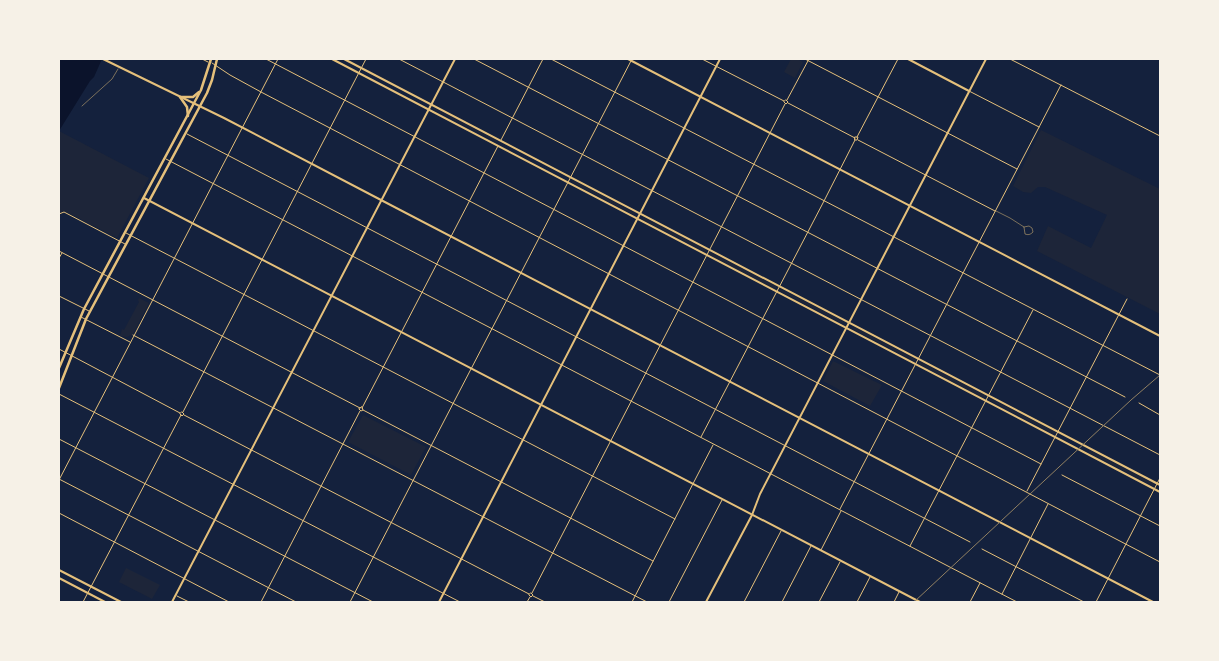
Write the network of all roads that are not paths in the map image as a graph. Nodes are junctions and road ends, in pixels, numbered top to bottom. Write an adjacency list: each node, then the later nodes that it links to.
1 (103, 59): 37 (main road)
2 (202, 59): 23 (street)
3 (217, 59): 26 (main road)
4 (266, 59): 24 (street)
5 (278, 59): 24 (street)
6 (332, 59): 29 (main road)
7 (344, 59): 27 (main road)
8 (366, 59): 27 (street)
9 (399, 59): 30 (street)
10 (455, 59): 30 (main road)
11 (474, 59): 32 (street)
12 (543, 59): 32 (street)
13 (551, 59): 36 (street)
14 (630, 59): 36 (street); 38 (main road)
15 (702, 59): 25 (street)
16 (720, 59): 25 (main road)
17 (804, 59): 22 (street)
18 (898, 59): 39 (street)
19 (908, 59): 34 (main road)
20 (986, 59): 34 (main road)
21 (1010, 59): 31 (street)
22 (809, 60): 39 (street); 41 (street)
23 (211, 61): 26 (street); 33 (main road)
24 (275, 64): 35 (street); 40 (street)
25 (716, 66): 38 (main road); 42 (street)
26 (216, 67): 35 (street); 46 (main road)
27 (362, 68): 29 (street); 44 (main road)
28 (118, 69): 45 (lane)
29 (359, 73): 40 (street); 47 (main road)
30 (443, 82): 44 (main road); 49 (street)
31 (1061, 85): 52 (street); 58 (street)
32 (529, 87): 49 (street); 50 (street)
33 (201, 90): 37 (main road); 43 (main road)
34 (969, 91): 52 (street); 56 (main road)
35 (261, 92): 51 (street); 53 (street)
36 (615, 92): 50 (street); 54 (street)
37 (180, 97): 43 (main road); 48 (main road)
38 (701, 97): 54 (main road); 55 (main road)
39 (878, 97): 56 (street); 60 (street)
40 (345, 100): 53 (street); 59 (street)
41 (788, 102): 42 (street); 60 (street)
42 (785, 103): 55 (street)
43 (194, 104): 46 (main road); 48 (main road)
44 (431, 104): 47 (main road); 61 (main road)
45 (82, 106)
46 (200, 106): 51 (main road); 57 (main road)
47 (428, 110): 59 (main road); 62 (main road)
48 (188, 118): 65 (main road)
49 (513, 118): 61 (street); 63 (street)
50 (598, 123): 63 (street); 66 (street)
51 (242, 127): 64 (street); 68 (main road)
52 (1039, 127): 72 (street)
53 (331, 128): 68 (street); 69 (street)
54 (684, 129): 66 (main road); 70 (street)
55 (770, 133): 70 (street); 71 (main road)
56 (948, 133): 72 (street); 74 (main road)
57 (186, 134): 64 (street); 67 (main road)
58 (1160, 136)
59 (414, 137): 69 (main road); 73 (street)
60 (856, 139): 71 (street); 74 (street)
61 (501, 141): 75 (main road)
62 (499, 146): 73 (street); 76 (main road)
63 (583, 154): 75 (street); 78 (street)
64 (228, 155): 77 (street); 79 (street)
65 (165, 158): 67 (street); 81 (main road)
66 (668, 160): 78 (main road); 80 (street)
67 (171, 161): 77 (street); 84 (main road)
68 (312, 164): 79 (street); 82 (main road)
69 (400, 164): 82 (main road); 83 (street)
70 (754, 165): 80 (street); 85 (street)
71 (840, 169): 85 (street); 86 (main road)
72 (1018, 169): 88 (street)
73 (484, 173): 83 (street); 87 (street)
74 (926, 175): 86 (main road); 88 (street)
75 (570, 177): 76 (street); 89 (main road)
76 (568, 182): 87 (street); 92 (main road)
77 (213, 184): 91 (street); 93 (street)
78 (652, 190): 89 (main road); 94 (street)
79 (297, 192): 91 (street); 96 (street)
80 (738, 196): 94 (street); 98 (street)
81 (144, 198): 84 (main road); 97 (main road)
82 (382, 200): 96 (main road); 100 (main road)
83 (469, 200): 100 (street); 101 (street)
84 (150, 201): 93 (main road); 99 (main road)
85 (824, 201): 98 (street); 102 (street)
86 (910, 206): 102 (main road); 104 (main road)
87 (554, 209): 101 (street); 106 (street)
88 (996, 211): 95 (lane); 104 (street)
89 (640, 213): 92 (main road); 107 (main road)
90 (59, 214): 103 (street)
91 (283, 219): 111 (street); 114 (street)
92 (638, 219): 106 (main road); 110 (main road)
93 (192, 223): 113 (street); 114 (main road)
94 (721, 227): 107 (street); 115 (street)
95 (1024, 227)
96 (367, 228): 111 (main road); 116 (street)
97 (125, 232): 99 (street); 103 (main road)
98 (807, 232): 115 (street); 117 (street)
99 (131, 236): 105 (main road); 113 (street)
100 (451, 236): 116 (street); 118 (main road)
101 (539, 237): 118 (street); 121 (street)
102 (894, 237): 117 (main road); 119 (street)
103 (120, 242): 105 (street); 120 (main road)
104 (980, 242): 119 (street); 140 (main road)
105 (126, 244): 122 (main road)
106 (624, 246): 121 (main road); 123 (street)
107 (710, 250): 110 (street); 124 (main road)
108 (59, 251): 109 (street)
109 (62, 252): 112 (street); 120 (street)
110 (707, 255): 123 (street); 126 (main road)
111 (353, 256): 125 (street); 129 (main road)
112 (59, 258)
113 (174, 258): 127 (street); 132 (street)
114 (262, 259): 127 (street); 129 (main road)
115 (791, 263): 124 (street); 130 (street)
116 (437, 265): 125 (street); 133 (street)
117 (877, 268): 130 (main road); 134 (street)
118 (521, 273): 133 (street); 136 (main road)
119 (964, 273): 134 (street); 137 (street)
120 (103, 274): 122 (street); 135 (main road)
121 (609, 274): 136 (main road); 138 (street)
122 (108, 277): 132 (street); 139 (main road)
123 (693, 282): 138 (street); 142 (street)
124 (779, 286): 126 (street); 144 (main road)
125 (422, 292): 146 (street); 148 (street)
126 (776, 292): 142 (street); 145 (main road)
127 (244, 294): 147 (street); 152 (street)
128 (59, 296): 135 (street)
129 (332, 296): 147 (main road); 148 (main road)
130 (861, 299): 144 (main road); 150 (street)
131 (1127, 299): 140 (street)
132 (152, 300): 149 (street); 152 (street)
133 (506, 301): 146 (street); 153 (street)
134 (947, 304): 150 (street); 154 (street)
135 (84, 309): 139 (street); 141 (main road)
136 (590, 309): 153 (main road); 156 (main road)
137 (1034, 309): 154 (street); 158 (street)
138 (678, 310): 156 (street); 157 (street)
139 (90, 311): 143 (main road)
140 (1119, 314): 151 (main road); 158 (street)
141 (80, 316): 143 (street); 160 (main road)
142 (763, 318): 157 (street); 161 (street)
143 (86, 319): 155 (street); 162 (main road)
144 (849, 323): 145 (main road); 163 (main road)
145 (846, 328): 161 (main road); 164 (main road)
146 (492, 329): 165 (street); 168 (street)
147 (313, 331): 167 (street); 171 (main road)
148 (402, 332): 167 (street); 168 (main road)
149 (133, 335): 155 (street); 169 (street)
150 (931, 336): 163 (street); 170 (street)
151 (1160, 336)
152 (222, 337): 169 (street); 171 (street)
153 (576, 337): 165 (main road); 172 (street)
154 (1017, 340): 170 (street); 174 (street)
155 (130, 342): 175 (street)
156 (660, 345): 172 (street); 176 (main road)
157 (748, 346): 176 (street); 177 (street)
158 (1103, 346): 173 (street); 174 (street)
159 (59, 349): 160 (street)
160 (65, 352): 162 (street); 166 (main road)
161 (832, 355): 177 (main road); 179 (street)
162 (71, 356): 175 (street); 178 (main road)
163 (919, 358): 164 (street); 181 (main road)
164 (916, 364): 179 (street); 183 (main road)
165 (561, 365): 184 (street); 187 (main road)
166 (59, 368)
167 (383, 368): 186 (street); 190 (street)
168 (471, 368): 186 (street); 187 (main road)
169 (204, 372): 188 (street); 193 (street)
170 (1000, 372): 181 (street); 189 (street)
171 (292, 373): 188 (main road); 190 (street)
172 (645, 374): 184 (street); 191 (street)
173 (1160, 375)
174 (1087, 376): 182 (street); 189 (street)
175 (112, 378): 192 (street); 193 (street)
176 (729, 382): 191 (street); 195 (main road)
177 (817, 383): 195 (main road); 196 (street)
178 (59, 388)
179 (902, 391): 196 (street); 197 (street)
180 (59, 394): 192 (street)
181 (988, 395): 183 (street); 198 (main road)
182 (1125, 397)
183 (986, 400): 197 (street); 200 (main road)
184 (631, 401): 199 (street); 203 (street)
185 (1138, 403): 194 (street)
186 (453, 404): 202 (street); 206 (street)
187 (541, 405): 202 (main road); 203 (main road)
188 (274, 408): 204 (street); 210 (main road)
189 (1070, 408): 198 (street); 212 (street)
190 (361, 409): 204 (street); 206 (street)
191 (715, 410): 199 (street); 207 (street)
192 (94, 412): 208 (street); 209 (street)
193 (182, 414): 209 (street); 210 (street)
194 (1160, 415)
195 (799, 418): 207 (main road); 211 (main road)
196 (887, 419): 211 (street); 213 (street)
197 (971, 428): 213 (street); 214 (street)
198 (1058, 432): 200 (street); 226 (main road)
199 (700, 437): 205 (street)
200 (1055, 437): 214 (street); 228 (main road)
201 (59, 438): 208 (street)
202 (523, 440): 217 (street); 221 (main road)
203 (611, 441): 217 (street); 224 (main road)
204 (343, 444): 220 (street); 227 (street)
205 (713, 444): 215 (street); 224 (street)
206 (431, 446): 220 (street); 221 (street)
207 (784, 446): 215 (main road); 222 (street)
208 (76, 448): 219 (street); 223 (street)
209 (164, 448): 223 (street); 225 (street)
210 (251, 450): 225 (main road); 227 (street)
211 (869, 454): 222 (street); 229 (main road)
212 (1160, 455)
213 (957, 456): 229 (street); 230 (street)
214 (1041, 464): 230 (street)
215 (770, 474): 234 (street); 237 (main road)
216 (1062, 475): 238 (street)
217 (593, 476): 240 (street); 242 (street)
218 (1160, 478): 226 (street)
219 (59, 479): 236 (street)
220 (413, 481): 239 (street); 245 (street)
221 (501, 482): 239 (main road); 240 (street)
222 (854, 482): 234 (street); 241 (street)
223 (145, 484): 236 (street); 243 (street)
224 (693, 484): 232 (main road); 242 (street)
225 (233, 485): 243 (main road); 244 (street)
226 (1159, 485): 228 (street)
227 (322, 486): 244 (street); 245 (street)
228 (1155, 489): 231 (main road); 238 (street)
229 (938, 490): 241 (street); 248 (main road)
230 (1026, 492): 233 (street)
231 (1160, 492)
232 (723, 500): 237 (main road); 297 (street)
233 (1049, 504): 248 (street); 251 (street)
234 (841, 510): 253 (street); 255 (street)
235 (59, 513): 249 (street)
236 (129, 515): 249 (street); 256 (street)
237 (752, 515): 247 (main road); 298 (main road)
238 (1141, 516): 246 (street); 251 (street)
239 (483, 517): 257 (street); 260 (main road)
240 (571, 518): 257 (street); 261 (street)
241 (924, 518): 250 (street); 253 (street)
242 (675, 519): 261 (street)
243 (215, 520): 256 (main road); 258 (street)
244 (303, 521): 258 (street); 259 (street)
245 (392, 522): 259 (street); 260 (street)
246 (1160, 526)
247 (782, 530): 252 (main road); 299 (street)
248 (1030, 538): 264 (street); 269 (main road)
249 (115, 542): 268 (street); 271 (street)
250 (970, 542)
251 (1126, 544): 263 (street); 269 (street)
252 (811, 545): 255 (main road); 300 (street)
253 (909, 546): 270 (street)
254 (982, 549): 264 (street)
255 (820, 550): 262 (main road)
256 (199, 551): 268 (main road); 272 (street)
257 (553, 553): 278 (street); 280 (street)
258 (285, 556): 272 (street); 274 (street)
259 (373, 557): 274 (street); 276 (street)
260 (461, 559): 276 (main road); 278 (street)
261 (653, 561): 280 (street)
262 (840, 561): 266 (main road); 301 (street)
263 (1160, 562)
264 (1016, 566): 277 (street); 307 (street)
265 (59, 570): 271 (main road)
266 (870, 576): 273 (main road); 302 (street)
267 (59, 578): 275 (main road)
268 (184, 579): 279 (main road); 286 (street)
269 (1108, 579): 308 (street); 309 (main road)
270 (980, 583): 277 (street); 305 (street)
271 (92, 587): 275 (street); 283 (main road)
272 (268, 588): 287 (street); 288 (street)
273 (900, 591): 303 (street); 304 (main road)
274 (355, 593): 289 (street); 290 (street)
275 (88, 594): 281 (street); 282 (main road)
276 (443, 594): 291 (main road); 292 (street)
277 (1001, 594): 306 (street)
278 (531, 595): 293 (street); 294 (street)
279 (176, 596): 284 (main road); 285 (street)
280 (635, 596): 295 (street); 296 (street)
281 (83, 602)
282 (105, 602)
283 (121, 602)
284 (172, 602)
285 (189, 602)
286 (229, 602)
287 (261, 602)
288 (296, 602)
289 (350, 602)
290 (373, 602)
291 (438, 602)
292 (460, 602)
293 (527, 602)
294 (545, 602)
295 (632, 602)
296 (647, 602)
297 (669, 602)
298 (706, 602)
299 (744, 602)
300 (782, 602)
301 (819, 602)
302 (856, 602)
303 (894, 602)
304 (920, 602)
305 (970, 602)
306 (1016, 602)
307 (1084, 602)
308 (1096, 602)
309 (1152, 602)

